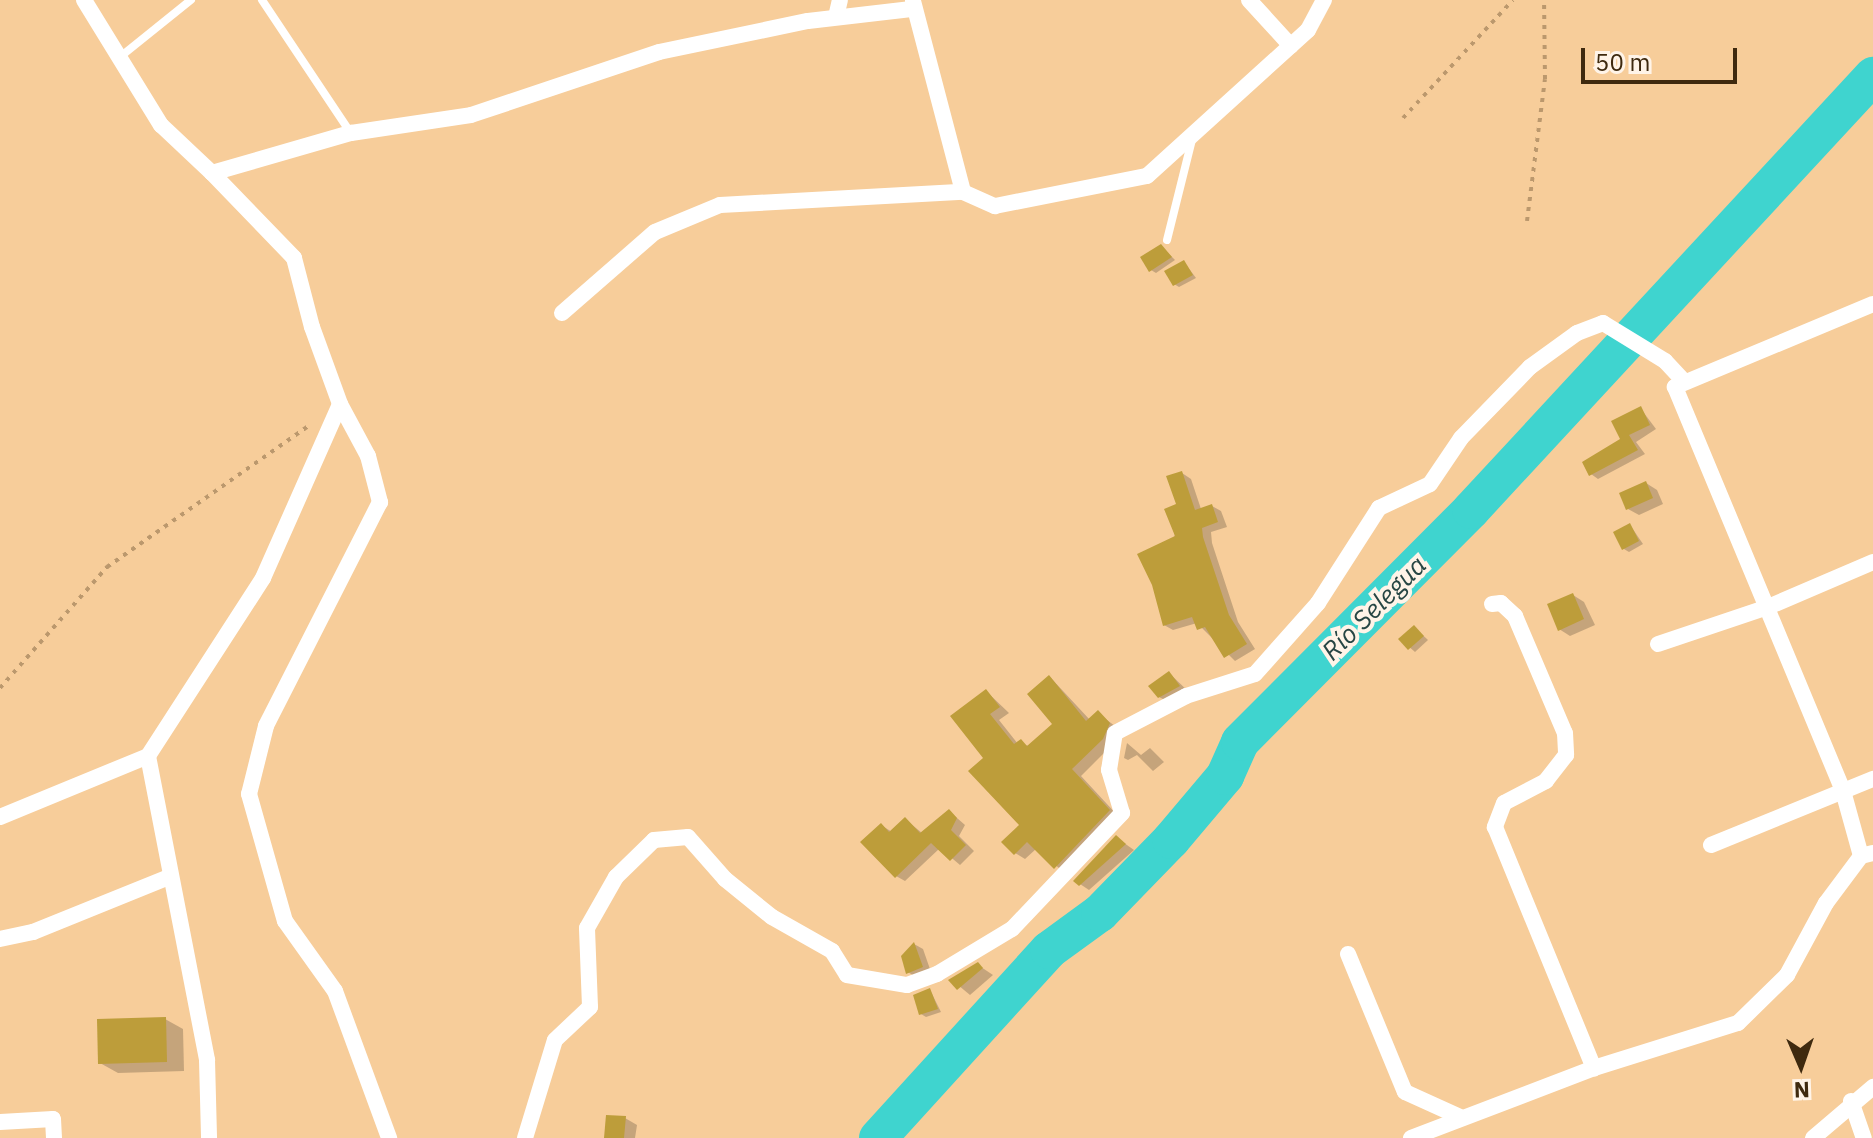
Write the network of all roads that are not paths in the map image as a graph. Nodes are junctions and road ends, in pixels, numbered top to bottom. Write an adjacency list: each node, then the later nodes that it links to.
1 (84, 0): 9 (street)
2 (191, 0): 9 (lane)
3 (262, 0): 10 (lane)
4 (1249, 0): 8 (street)
5 (1324, 0): 8 (street)
6 (912, 5): 7 (street); 13 (street)
7 (838, 8): 10 (street)
8 (1291, 46): 11 (street)
9 (120, 58): 12 (street)
10 (351, 133): 12 (street)
11 (1192, 137): 13 (street); 14 (lane)
12 (212, 173): 18 (street)
13 (963, 192): 16 (street)
14 (1167, 240)
15 (1873, 304): 17 (street)
16 (562, 313)
17 (1683, 380): 21 (street); 40 (street)
18 (340, 404): 23 (street); 39 (street)
19 (1873, 562): 21 (street)
20 (1492, 604): 32 (street)
21 (1768, 607): 22 (street); 25 (street)
22 (1658, 644)
23 (148, 756): 26 (street); 29 (street)
24 (1873, 779): 25 (street)
25 (1843, 791): 27 (street); 28 (street)
26 (0, 817)
27 (1711, 845)
28 (1867, 854): 32 (street)
29 (169, 877): 30 (street); 38 (street)
30 (0, 939)
31 (1348, 954): 35 (street)
32 (1594, 1068): 35 (street)
33 (1873, 1087): 34 (street)
34 (1851, 1101): 42 (street); 43 (street)
35 (1460, 1117): 41 (street)
36 (0, 1122): 37 (street)
37 (54, 1138)
38 (209, 1138)
39 (389, 1138)
40 (525, 1138)
41 (1411, 1138)
42 (1813, 1138)
43 (1864, 1138)

